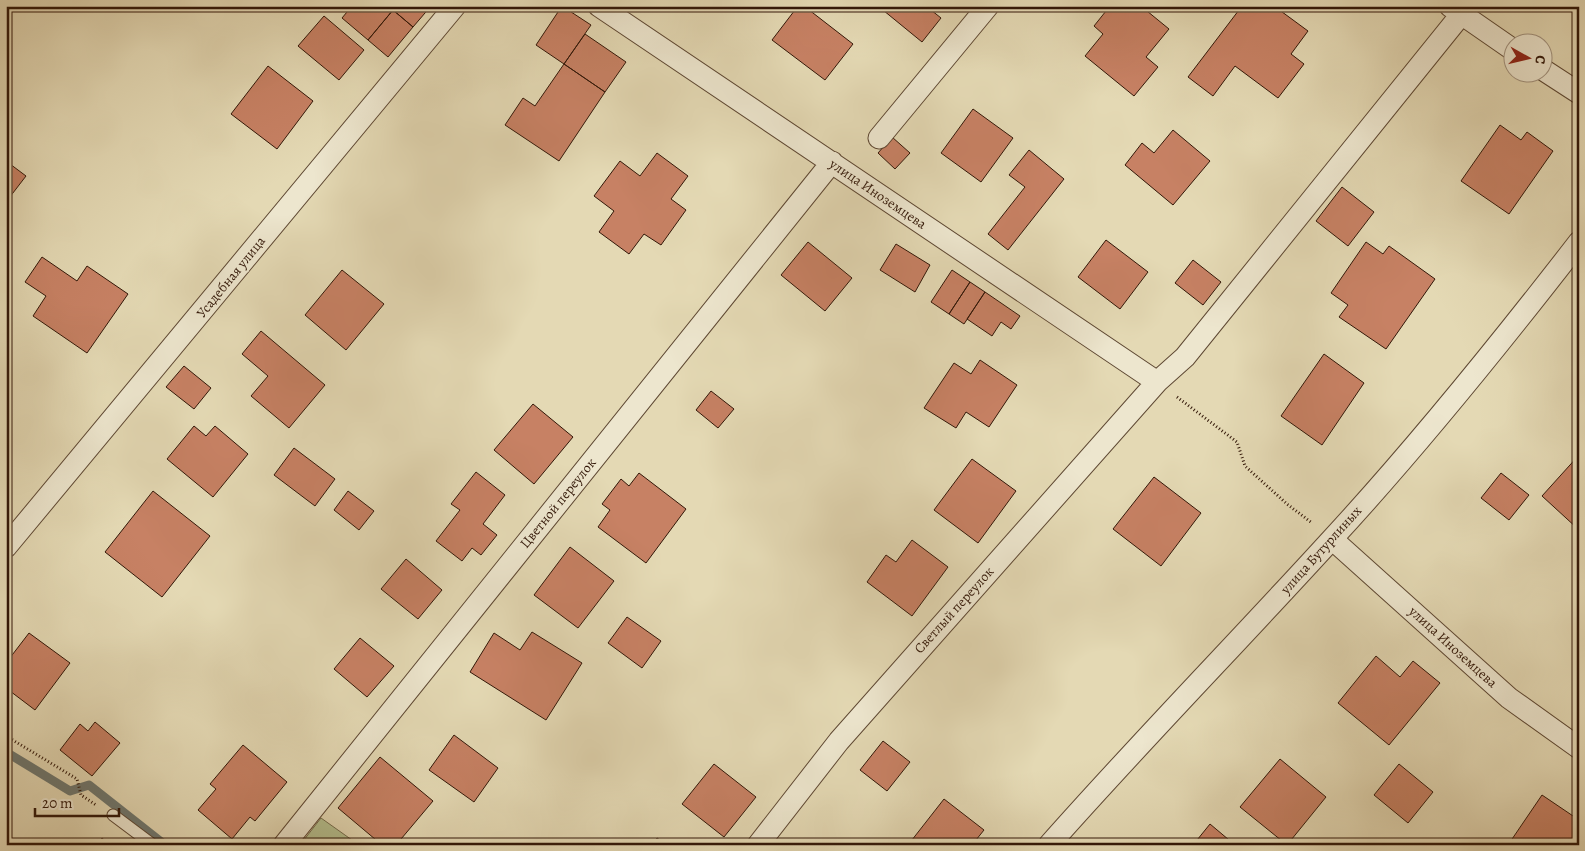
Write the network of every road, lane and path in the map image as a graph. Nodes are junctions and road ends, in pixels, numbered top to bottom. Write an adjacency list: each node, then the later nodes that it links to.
1 (455, 6): 13 (street, Усадебная улица)
2 (600, 6): 9 (street, улица Иноземцева)
3 (988, 6): 8 (street)
4 (1459, 9): 5 (street); 11 (street, Светлый переулок)
5 (1502, 41)
6 (1552, 75): 7 (street)
7 (1579, 93)
8 (880, 138)
9 (832, 162): 11 (street, улица Иноземцева); 19 (street, Цветной переулок)
10 (1579, 242): 12 (street, улица Бутурлиных)
11 (1157, 382): 12 (path); 20 (street, Светлый переулок)
12 (1332, 539): 15 (street, улица Иноземцева); 21 (street, улица Бутурлиных)
13 (6, 547)
14 (6, 736): 16 (path)
15 (1579, 748)
16 (81, 795)
17 (113, 815): 18 (lane)
18 (153, 845)
19 (284, 845)
20 (758, 845)
21 (1049, 845)

